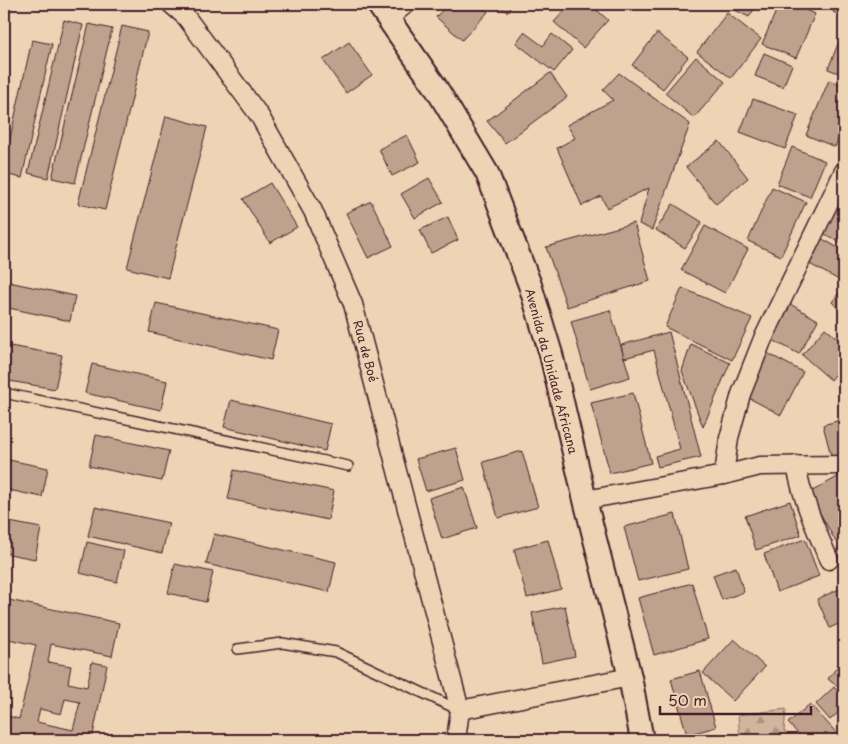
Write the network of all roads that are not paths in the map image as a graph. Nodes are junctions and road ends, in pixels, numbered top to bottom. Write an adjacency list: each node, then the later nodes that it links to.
1 (172, 4): 14 (street, Rua de Boé)
2 (406, 4): 3 (street)
3 (383, 11): 10 (street, Avenida da Unidade Africana)
4 (844, 171): 9 (street)
5 (4, 393): 8 (lane)
6 (796, 465): 7 (street); 9 (street); 11 (street)
7 (844, 465)
8 (348, 466)
9 (724, 475): 10 (street)
10 (585, 500): 13 (street, Avenida da Unidade Africana)
11 (829, 560)
12 (238, 649): 14 (lane)
13 (630, 677): 14 (street); 15 (street, Avenida da Unidade Africana)
14 (460, 710): 16 (street, Rua de Boé)
15 (644, 737)
16 (456, 740)

